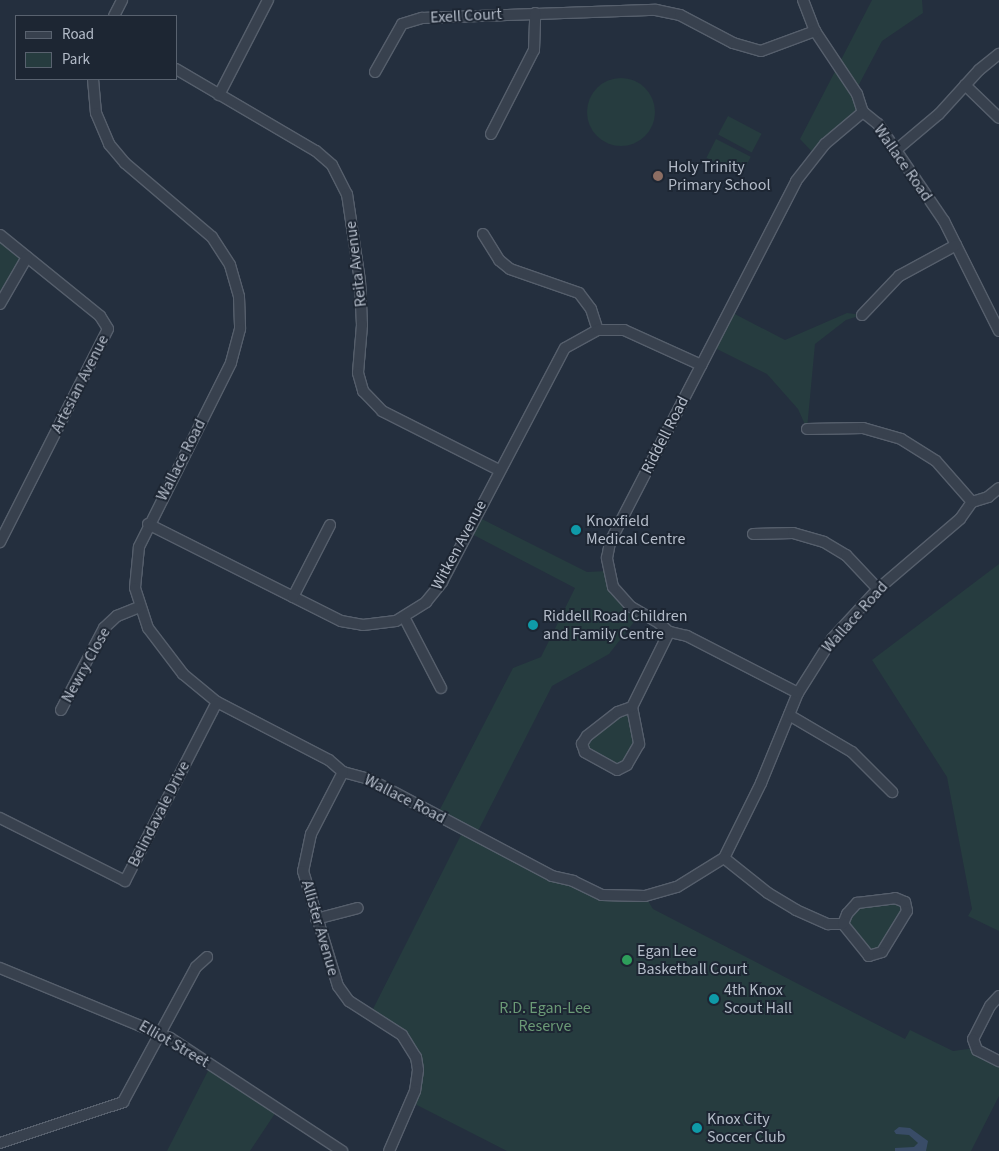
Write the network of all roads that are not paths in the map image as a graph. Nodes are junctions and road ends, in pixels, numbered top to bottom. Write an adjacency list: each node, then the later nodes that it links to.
1 (122, 0): 5 (street)
2 (268, 0): 12 (street)
3 (803, 0): 6 (street, Wallace Road)
4 (535, 13): 6 (street, Exell Court); 9 (street, Exell Court); 15 (street)
5 (114, 15)
6 (815, 30): 13 (street, Wallace Road)
7 (999, 54): 11 (street)
8 (178, 70): 12 (street, Reita Avenue)
9 (375, 72)
10 (93, 80): 30 (street, Wallace Road)
11 (966, 85): 14 (street); 16 (street)
12 (219, 95): 27 (street, Reita Avenue)
13 (863, 112): 16 (street, Wallace Road); 25 (street, Riddell Road)
14 (999, 118)
15 (491, 134)
16 (895, 151): 19 (street, Wallace Road)
17 (0, 234): 20 (street, Artesian Avenue)
18 (483, 234): 23 (street)
19 (956, 245): 22 (street); 24 (street, Wallace Road)
20 (27, 256): 21 (street); 31 (street, Artesian Avenue)
21 (0, 304)
22 (862, 315)
23 (598, 330): 25 (street, Witken Avenue); 27 (street, Witken Avenue)
24 (999, 331)
25 (701, 366): 39 (street, Riddell Road)
26 (807, 429): 29 (street)
27 (499, 470): 38 (street, Witken Avenue)
28 (999, 488): 29 (street, Wallace Road)
29 (972, 502): 35 (street, Wallace Road)
30 (148, 524): 36 (street, Witken Avenue); 37 (street, Wallace Road)
31 (4, 525): 34 (street, Artesian Avenue)
32 (330, 525): 36 (street)
33 (754, 534): 35 (street)
34 (0, 542)
35 (878, 589): 41 (street, Wallace Road)
36 (293, 597): 38 (street, Witken Avenue)
37 (139, 607): 42 (street, Wallace Road); 44 (street, Newry Close)
38 (404, 617): 40 (street)
39 (669, 632): 41 (street, Riddell Road); 43 (street)
40 (440, 688)
41 (798, 693): 45 (street, Wallace Road)
42 (216, 702): 46 (street, Wallace Road); 48 (street, Belindavale Drive)
43 (632, 708): 43 (street)
44 (60, 710)
45 (789, 715): 47 (street); 49 (street, Wallace Road)
46 (343, 772): 49 (street, Wallace Road); 51 (street, Allister Avenue)
47 (892, 792)
48 (0, 818)
49 (724, 858): 52 (street)
50 (358, 908): 51 (street)
51 (316, 919): 58 (street, Allister Avenue)
52 (843, 924): 52 (street)
53 (207, 957): 56 (street)
54 (0, 968): 56 (street, Elliot Street)
55 (999, 996): 57 (street)
56 (161, 1033): 59 (street); 60 (street, Elliot Street)
57 (999, 1061)
58 (393, 1140): 61 (street, Allister Avenue); 62 (street, Allister Avenue)
59 (0, 1143)
60 (338, 1149)
61 (384, 1151)
62 (389, 1151)

